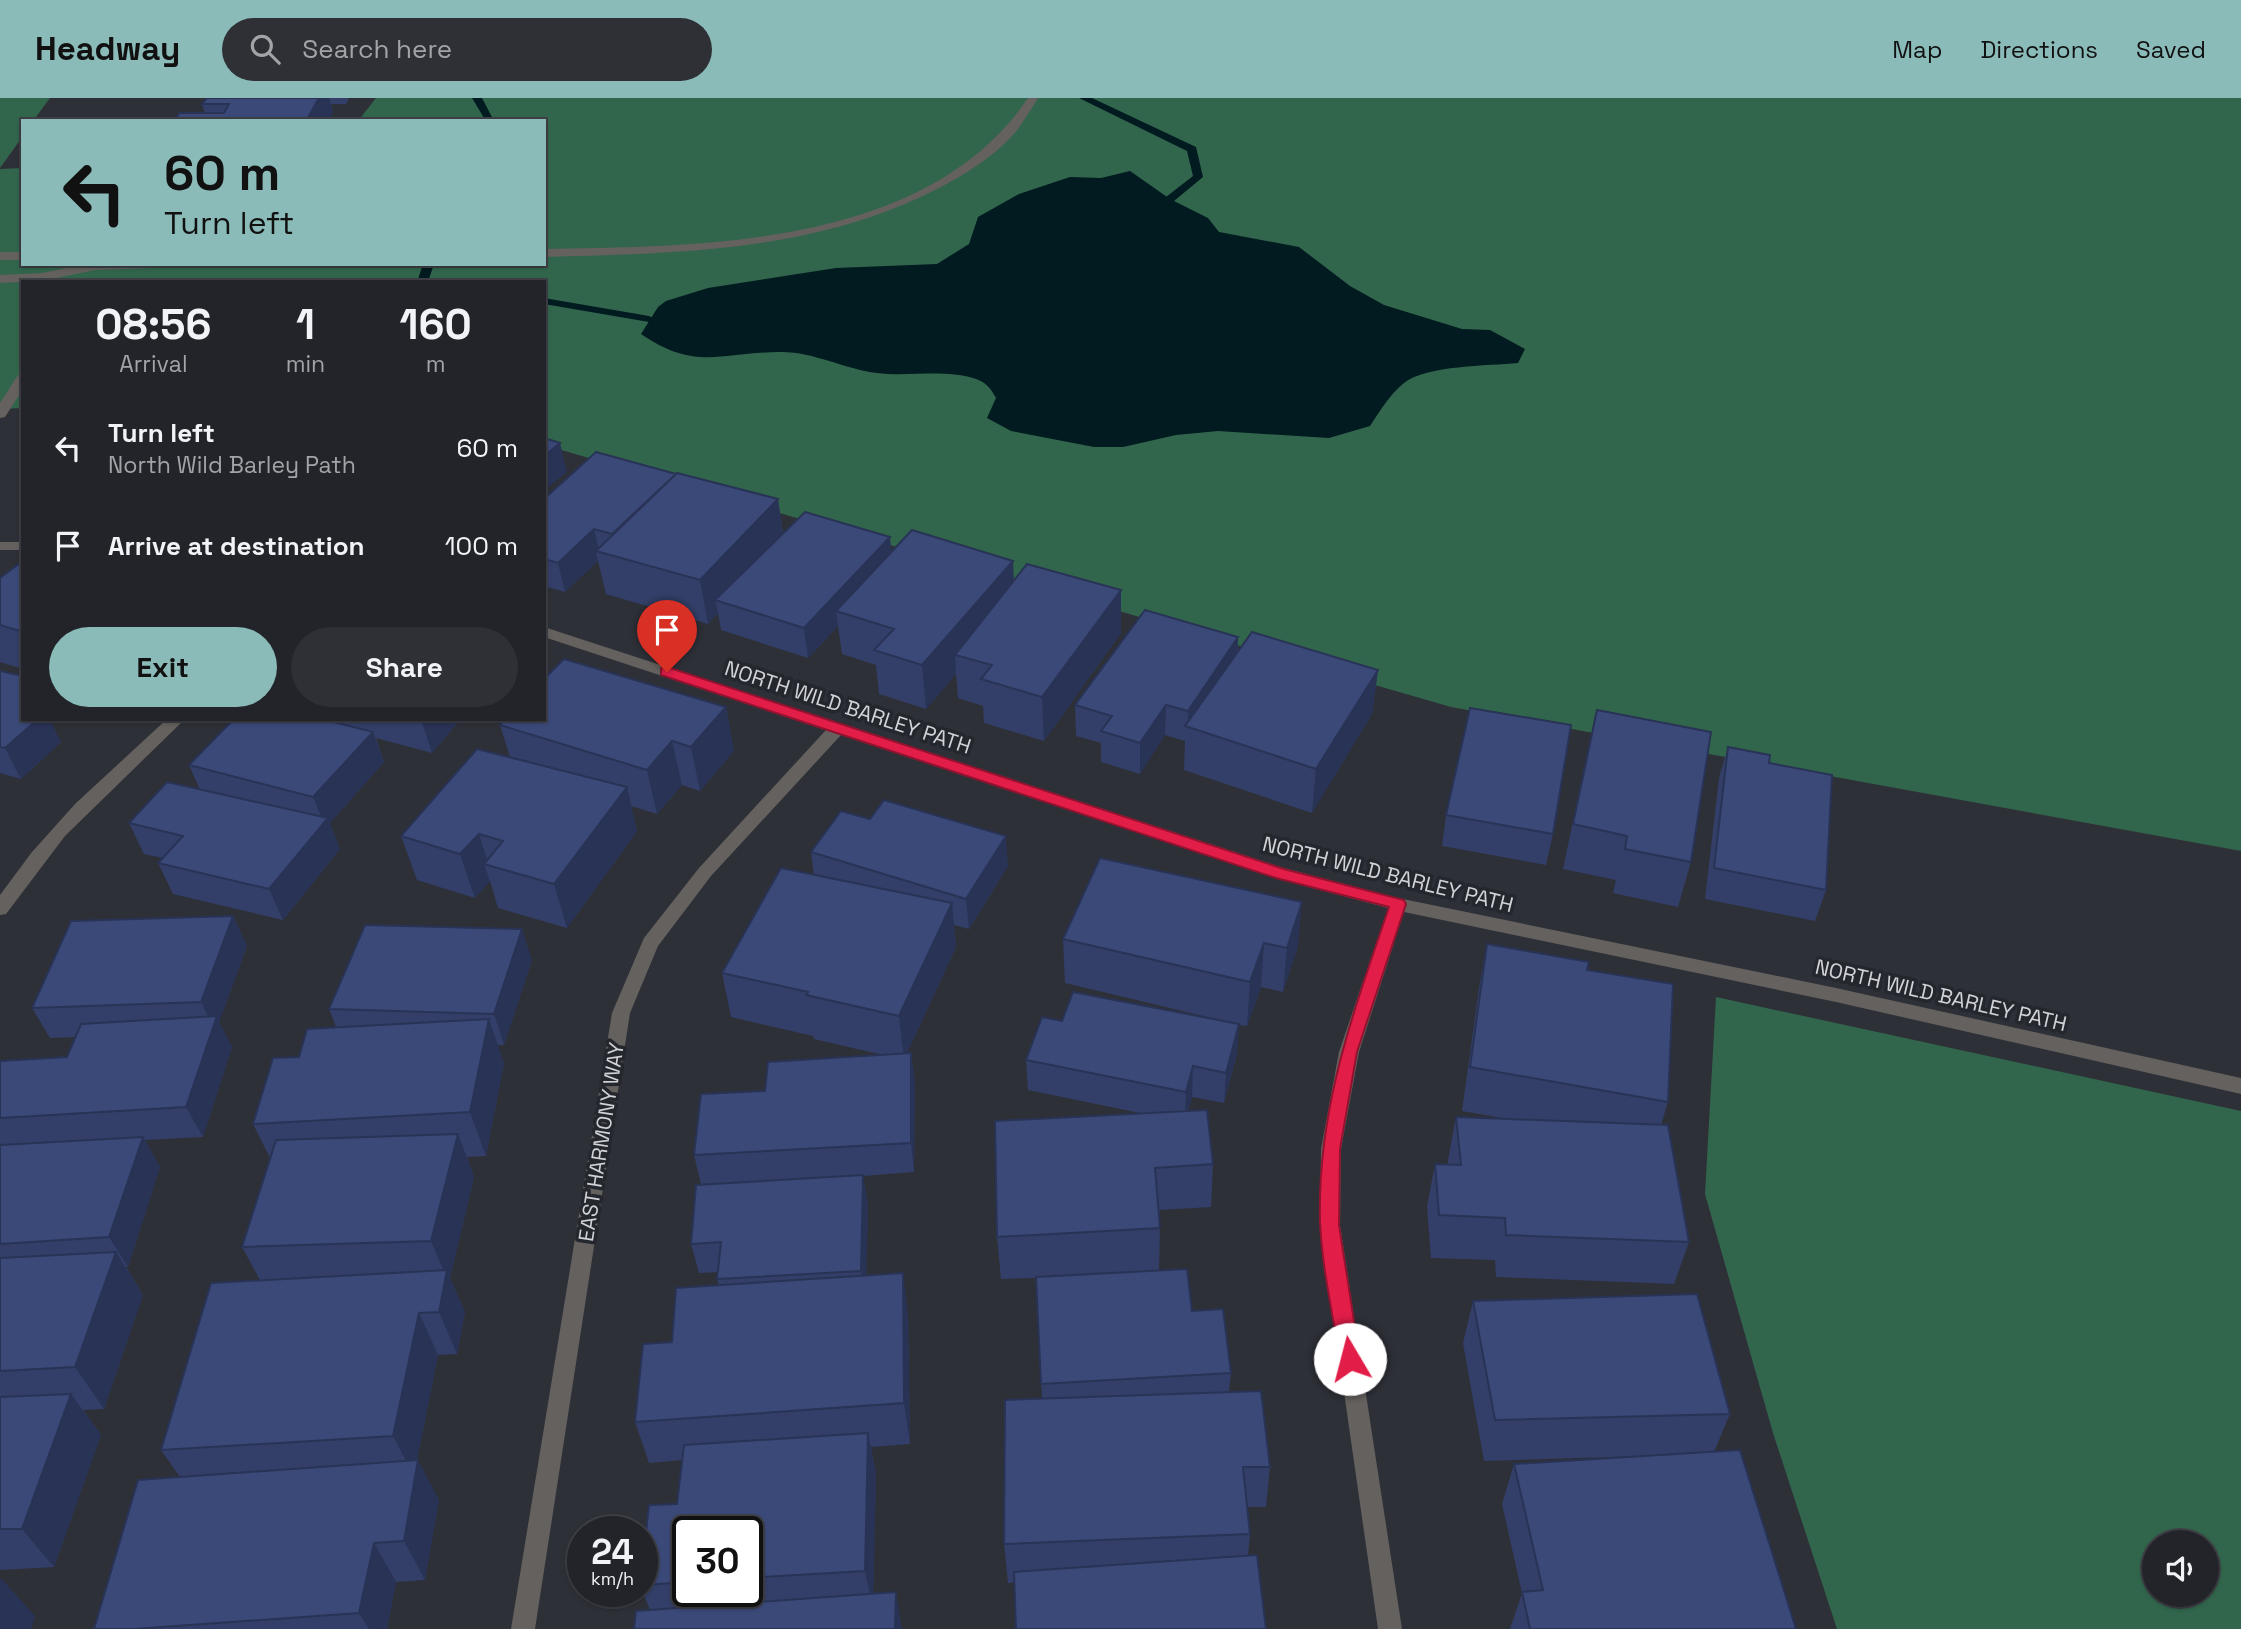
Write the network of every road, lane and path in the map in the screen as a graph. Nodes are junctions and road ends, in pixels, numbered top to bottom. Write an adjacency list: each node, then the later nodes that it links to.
1 (1033, 98): 2 (street)
2 (546, 253)
3 (0, 256): 4 (street)
4 (21, 256)
5 (87, 266): 6 (street)
6 (0, 279)
7 (21, 381): 8 (street)
8 (0, 414)
9 (21, 546): 10 (street)
10 (0, 547)
11 (546, 633): 13 (street, NORTH WILD BARLEY PATH)
12 (175, 721): 15 (street)
13 (838, 728): 14 (street, NORTH WILD BARLEY PATH); 17 (street, EAST HARMONY WAY)
14 (1398, 904): 16 (street, NORTH WILD BARLEY PATH); 18 (street)
15 (0, 909)
16 (2241, 1086)
17 (523, 1629)
18 (1390, 1629)

